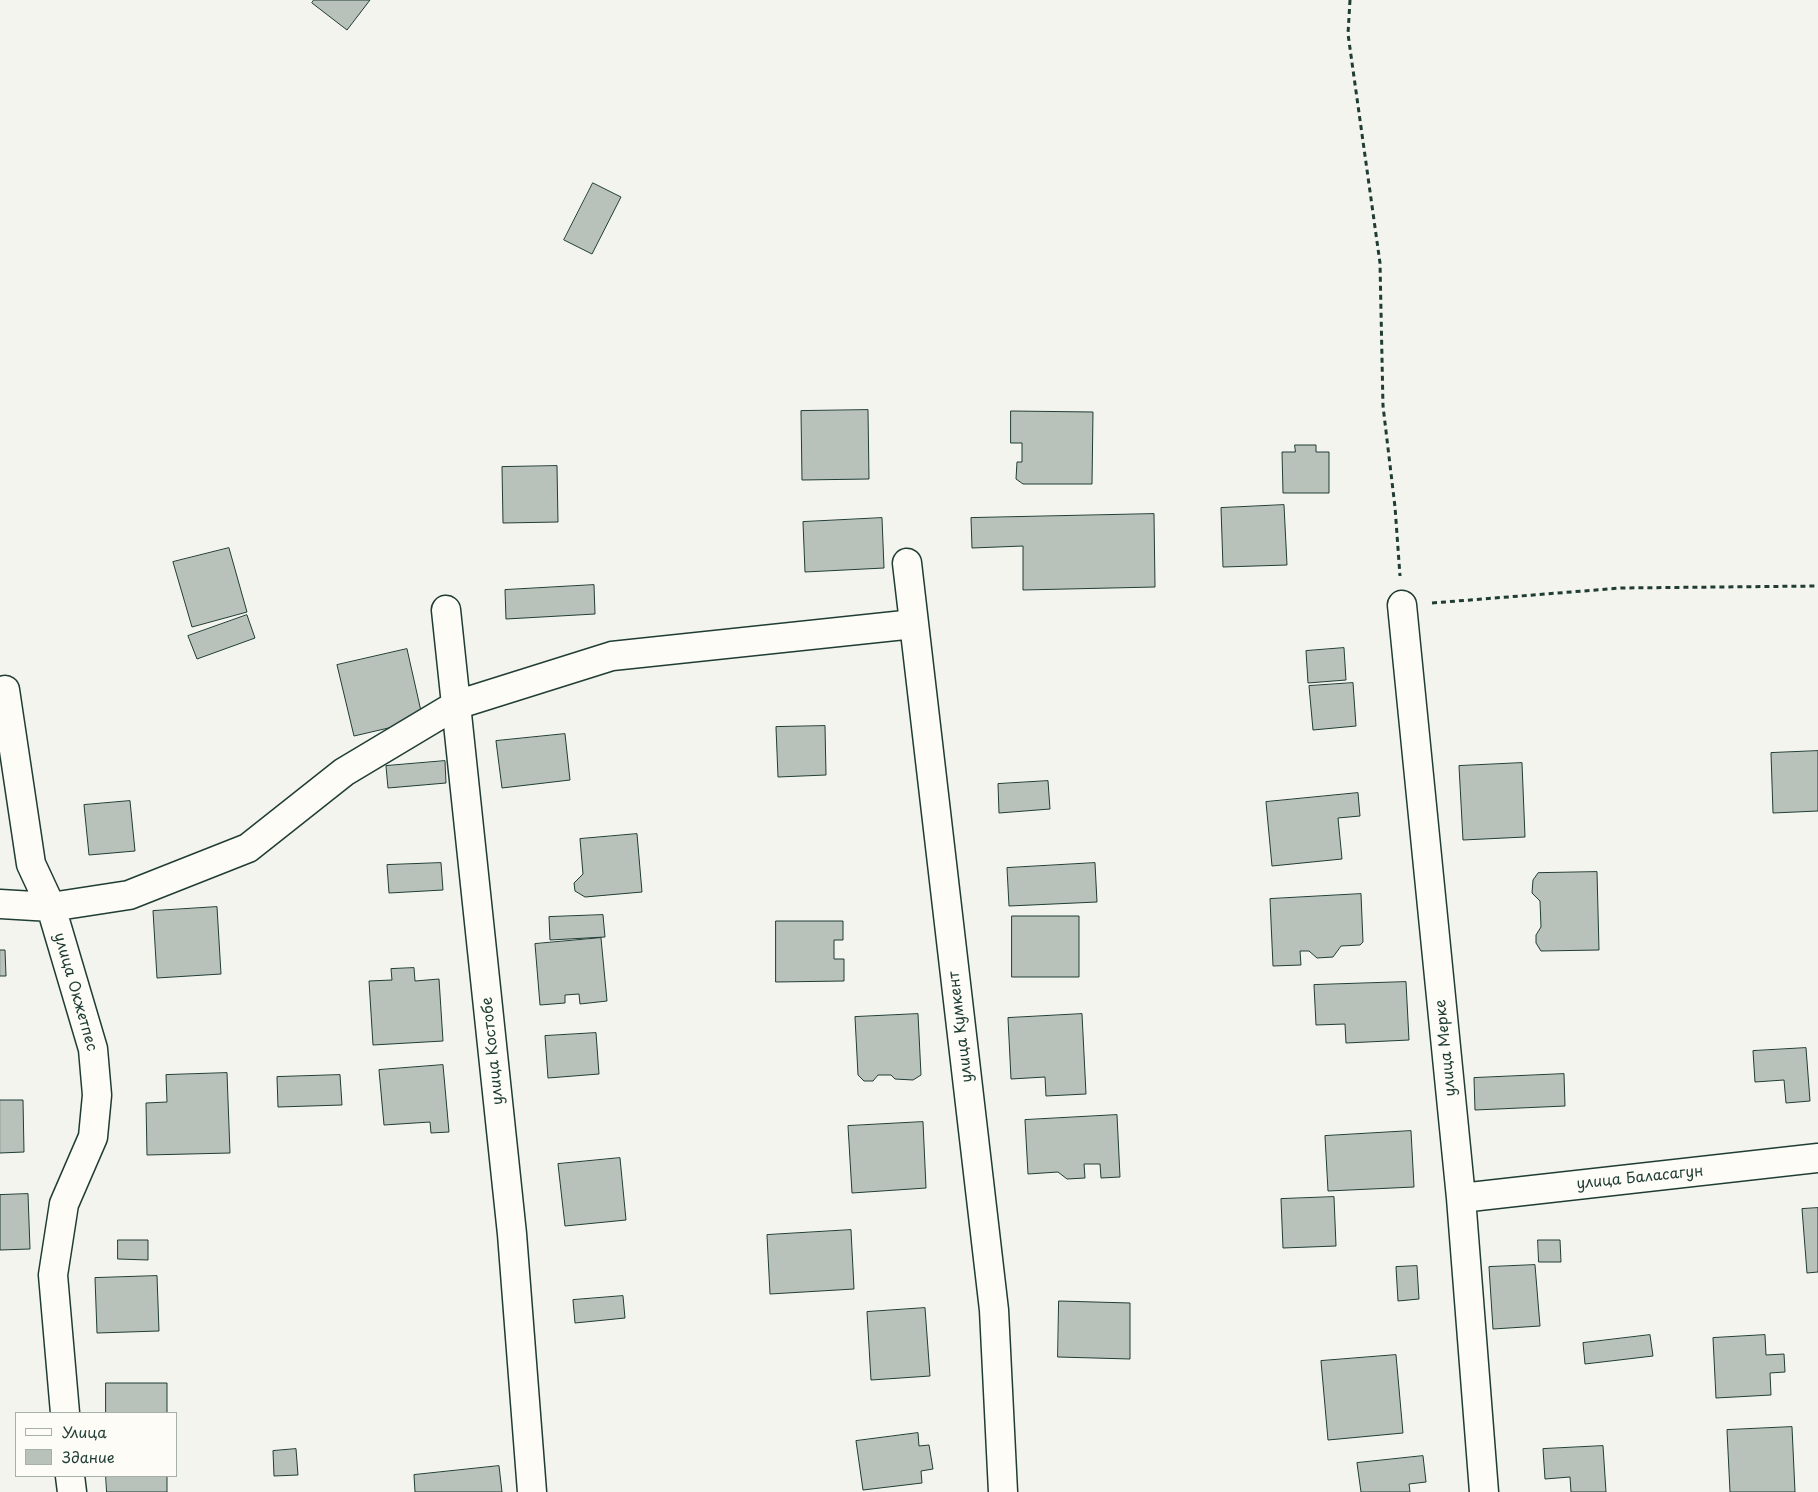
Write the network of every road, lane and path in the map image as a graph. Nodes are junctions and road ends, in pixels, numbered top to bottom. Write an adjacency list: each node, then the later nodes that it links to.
1 (1350, 0): 4 (path)
2 (907, 563): 6 (street, улица Кумкент)
3 (1818, 586): 4 (path)
4 (1402, 605): 12 (street, улица Мерке)
5 (446, 610): 8 (street, улица Костобе)
6 (914, 624): 8 (street); 17 (street, улица Кумкент)
7 (5, 690): 10 (street, улица Окжетпес)
8 (456, 705): 10 (street); 16 (street, улица Костобе)
9 (0, 904): 10 (street)
10 (51, 907): 13 (street, улица Окжетпес)
11 (1818, 1158): 12 (street, улица Баласагун)
12 (1461, 1198): 18 (street, улица Мерке)
13 (65, 1412)
14 (70, 1477): 15 (street)
15 (72, 1492)
16 (532, 1492)
17 (1003, 1492)
18 (1484, 1492)

